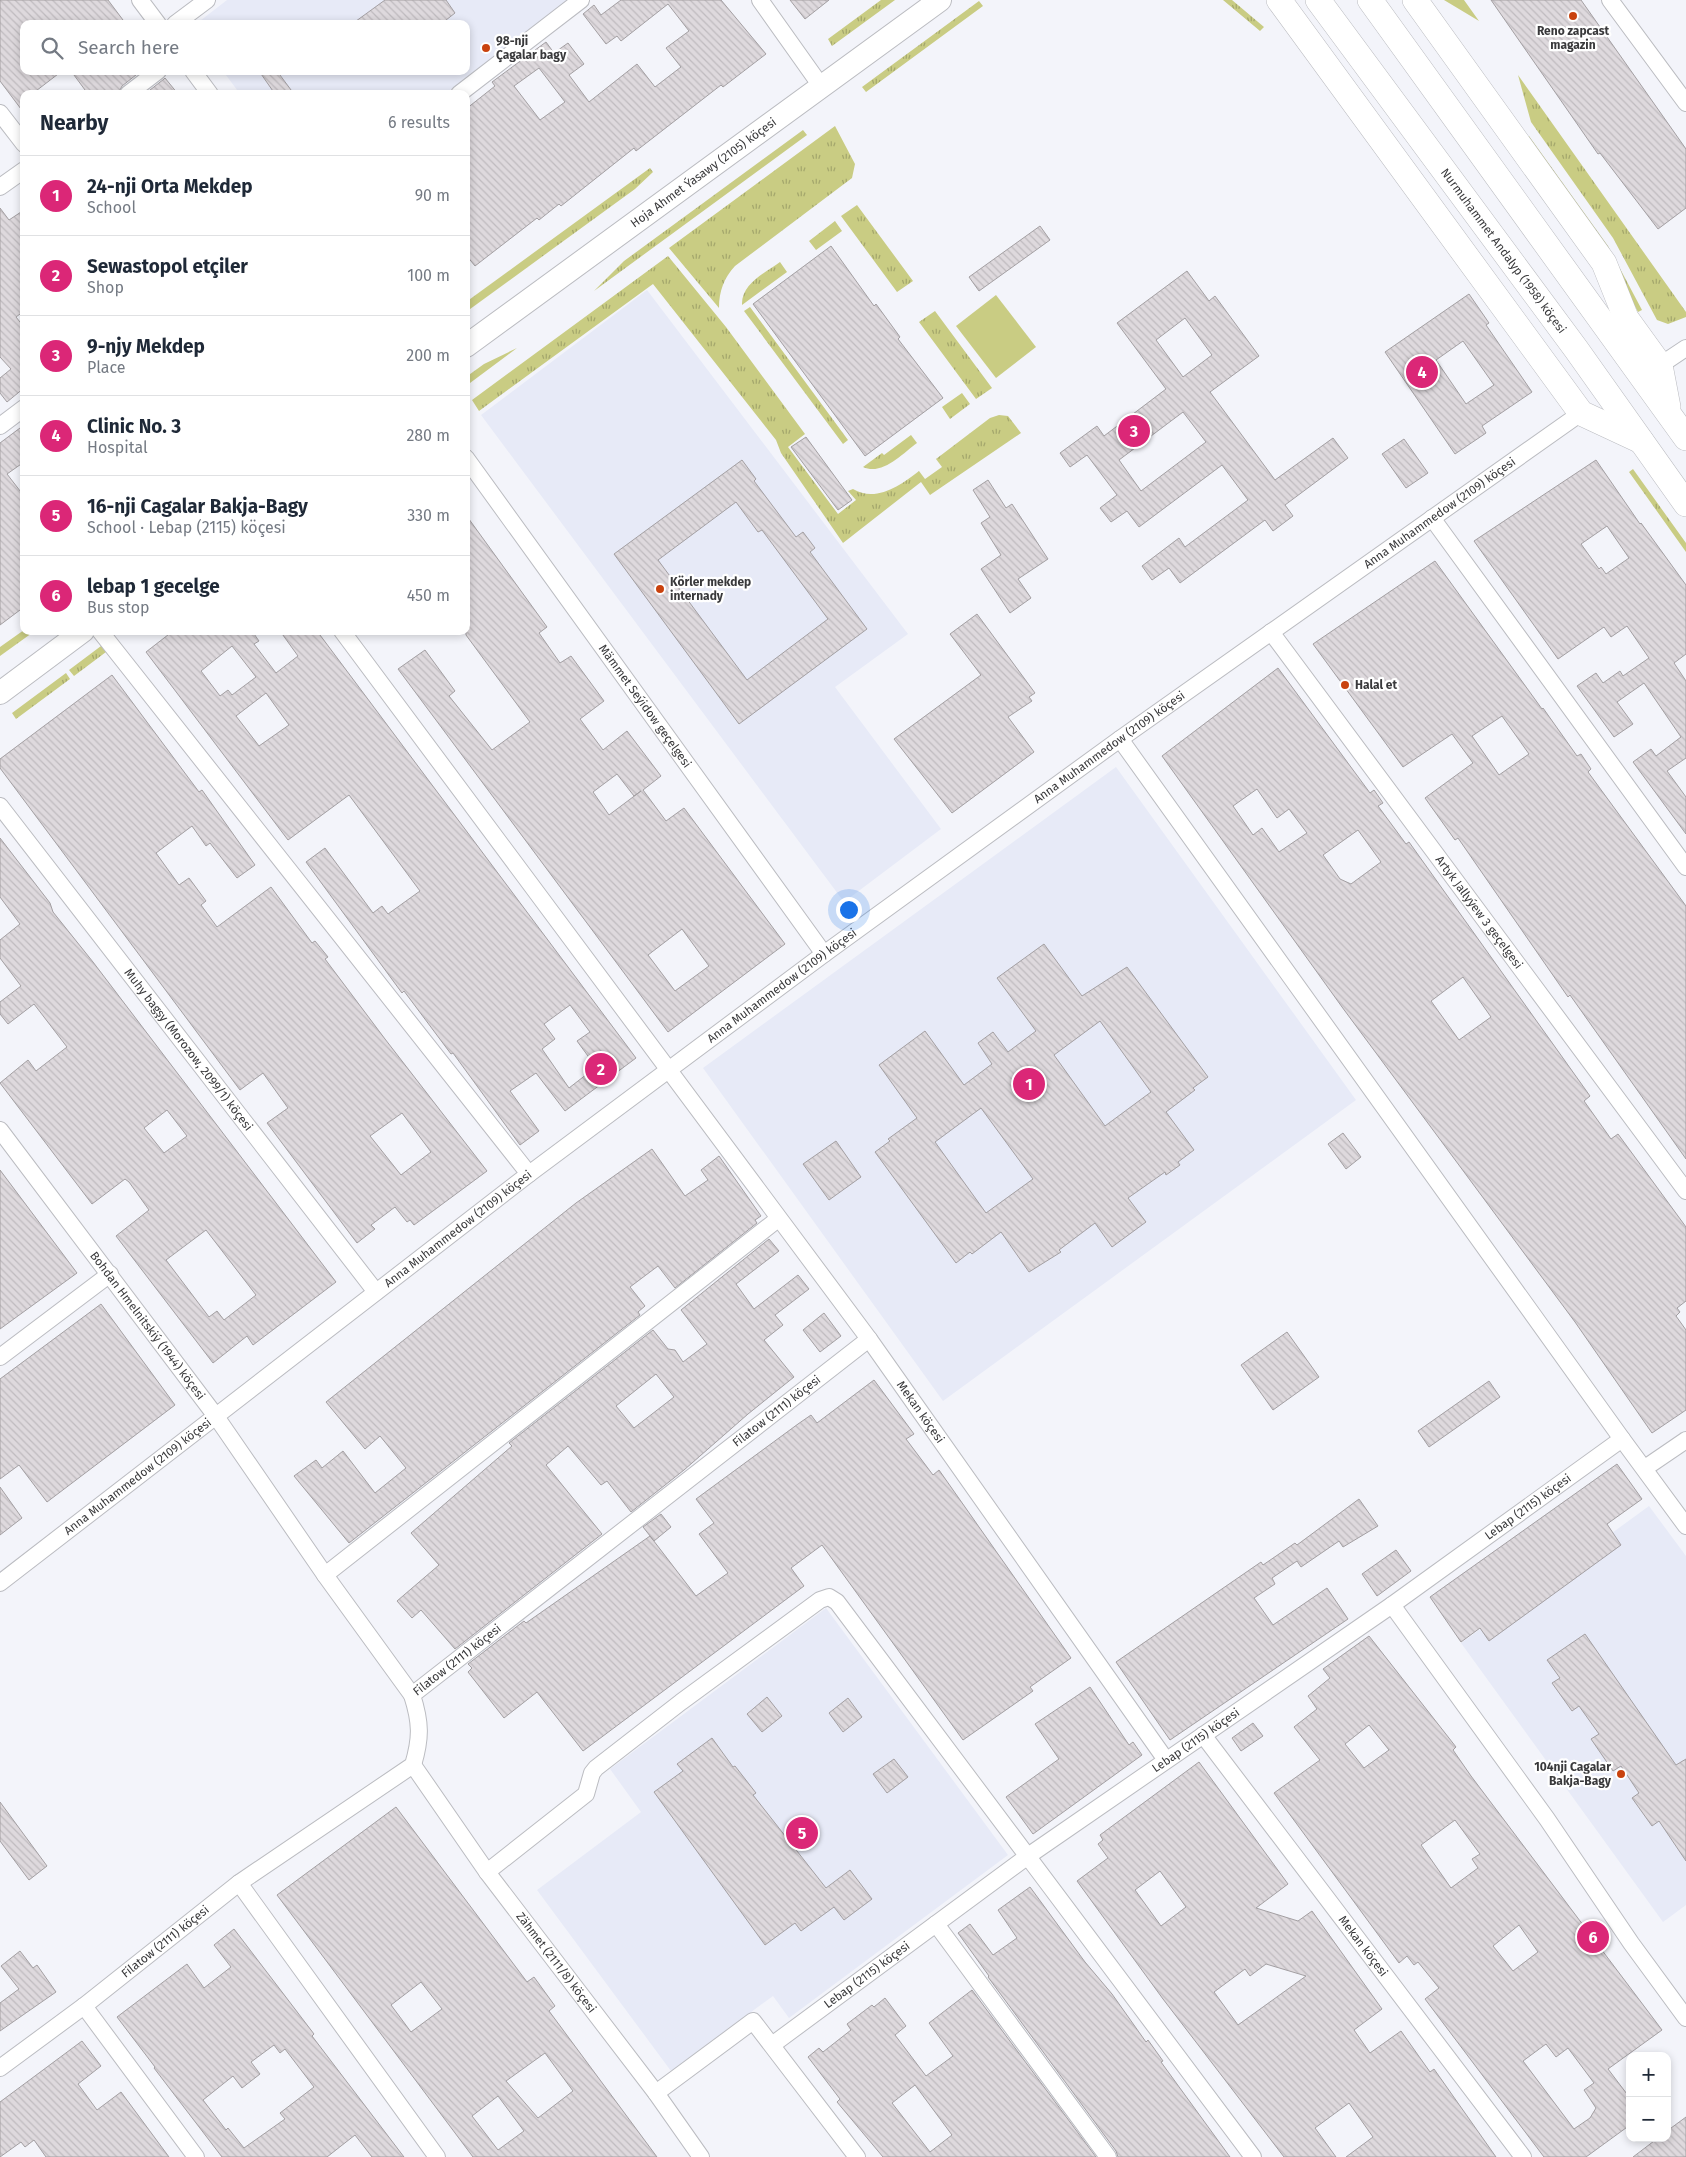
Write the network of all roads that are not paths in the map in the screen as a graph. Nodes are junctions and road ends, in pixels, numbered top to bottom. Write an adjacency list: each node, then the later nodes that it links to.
1 (140, 0): 12 (street)
2 (208, 0): 13 (street)
3 (581, 0): 20 (street)
4 (760, 0): 17 (street)
5 (940, 0): 17 (street, Hoja Ahmet Ýasawy (2105) köçesi)
6 (1262, 0): 14 (main road)
7 (1279, 0): 14 (main road)
8 (1318, 0): 26 (main road, Nurmuhammet Andalyp (1958) köçesi)
9 (1370, 0): 31 (main road)
10 (1416, 0): 31 (main road)
11 (1610, 0): 21 (street)
12 (155, 20)
13 (181, 20)
14 (1296, 20): 27 (main road)
15 (153, 75): 18 (street)
16 (196, 75): 19 (street)
17 (821, 86): 28 (street, Hoja Ahmet Ýasawy (2105) köçesi)
18 (133, 90)
19 (207, 90)
20 (464, 90)
21 (1686, 103)
22 (0, 113): 23 (street)
23 (20, 139)
24 (20, 173): 25 (street)
25 (0, 187)
26 (1523, 279): 27 (main road); 30 (main road, Nurmuhammet Andalyp (1958) köçesi)
27 (1523, 333): 30 (main road); 33 (main road)
28 (470, 343)
29 (1686, 348): 31 (street)
30 (1576, 350): 36 (main road, Nurmuhammet Andalyp (1958) köçesi)
31 (1651, 371): 35 (main road)
32 (20, 411): 34 (street)
33 (1582, 413): 36 (main road); 39 (street, Anna Muhammedow (2109) köçesi)
34 (0, 426)
35 (1686, 438)
36 (1642, 441): 38 (main road, Nurmuhammet Andalyp (1958) köçesi)
37 (470, 464): 48 (street, Mämmet Seýidow geçelgesi)
38 (1686, 504)
39 (1432, 518): 40 (street, Anna Muhammedow (2109) köçesi); 47 (street)
40 (1272, 632): 45 (street, Anna Muhammedow (2109) köçesi); 53 (street, Artyk Jallyýew 3 geçelgesi)
41 (78, 635): 44 (street)
42 (103, 635): 52 (street)
43 (345, 635): 49 (street, Mekan köçesi)
44 (0, 693)
45 (1120, 739): 48 (street, Anna Muhammedow (2109) köçesi); 60 (street)
46 (0, 806): 56 (street, Muhy bagşy (Morozow, 2099/1) köçesi)
47 (1686, 867)
48 (824, 954): 49 (street, Anna Muhammedow (2109) köçesi)
49 (668, 1070): 52 (street, Anna Muhammedow (2109) köçesi); 54 (street, Mekan köçesi)
50 (0, 1130): 51 (street, Bohdan Hmelnitskiý (1944) köçesi)
51 (6, 1150): 55 (street, Bohdan Hmelnitskiý (1944) köçesi)
52 (529, 1174): 56 (street, Anna Muhammedow (2109) köçesi)
53 (1686, 1191)
54 (778, 1219): 57 (street, Mekan köçesi); 64 (street)
55 (110, 1274): 58 (street); 59 (street, Bohdan Hmelnitskiý (1944) köçesi)
56 (376, 1292): 59 (street, Anna Muhammedow (2109) köçesi)
57 (869, 1339): 67 (street, Filatow (2111) köçesi); 69 (street, Mekan köçesi)
58 (0, 1357)
59 (215, 1415): 64 (street, Bohdan Hmelnitskiý (1944) köçesi); 65 (street, Anna Muhammedow (2109) köçesi)
60 (1622, 1439): 62 (street); 66 (street, Lebap (2115) köçesi)
61 (1686, 1440): 62 (street)
62 (1645, 1468): 63 (street)
63 (1686, 1526)
64 (325, 1575): 67 (street, Bohdan Hmelnitskiý (1944) köçesi)
65 (0, 1583)
66 (1392, 1605): 68 (street, Lebap (2115) köçesi); 76 (street)
67 (412, 1695): 70 (street, Filatow (2111) köçesi)
68 (1203, 1735): 69 (street, Lebap (2115) köçesi); 86 (street, Mekan köçesi)
69 (1166, 1760): 71 (street, Lebap (2115) köçesi)
70 (412, 1765): 72 (street, Zähmet (2111/8) köçesi); 73 (street, Filatow (2111) köçesi)
71 (1028, 1856): 72 (street); 74 (street, Lebap (2115) köçesi); 85 (street)
72 (487, 1872): 79 (street, Zähmet (2111/8) köçesi)
73 (239, 1883): 75 (street, Filatow (2111) köçesi); 81 (street)
74 (936, 1924): 77 (street, Lebap (2115) köçesi); 84 (street)
75 (84, 2006): 78 (street, Filatow (2111) köçesi); 80 (street)
76 (1686, 2018)
77 (772, 2045): 79 (street); 83 (street)
78 (0, 2068)
79 (656, 2093): 82 (street, Zähmet (2111/8) köçesi)
80 (196, 2157)
81 (437, 2157)
82 (701, 2157)
83 (857, 2157)
84 (1108, 2157)
85 (1253, 2157)
86 (1522, 2157)

